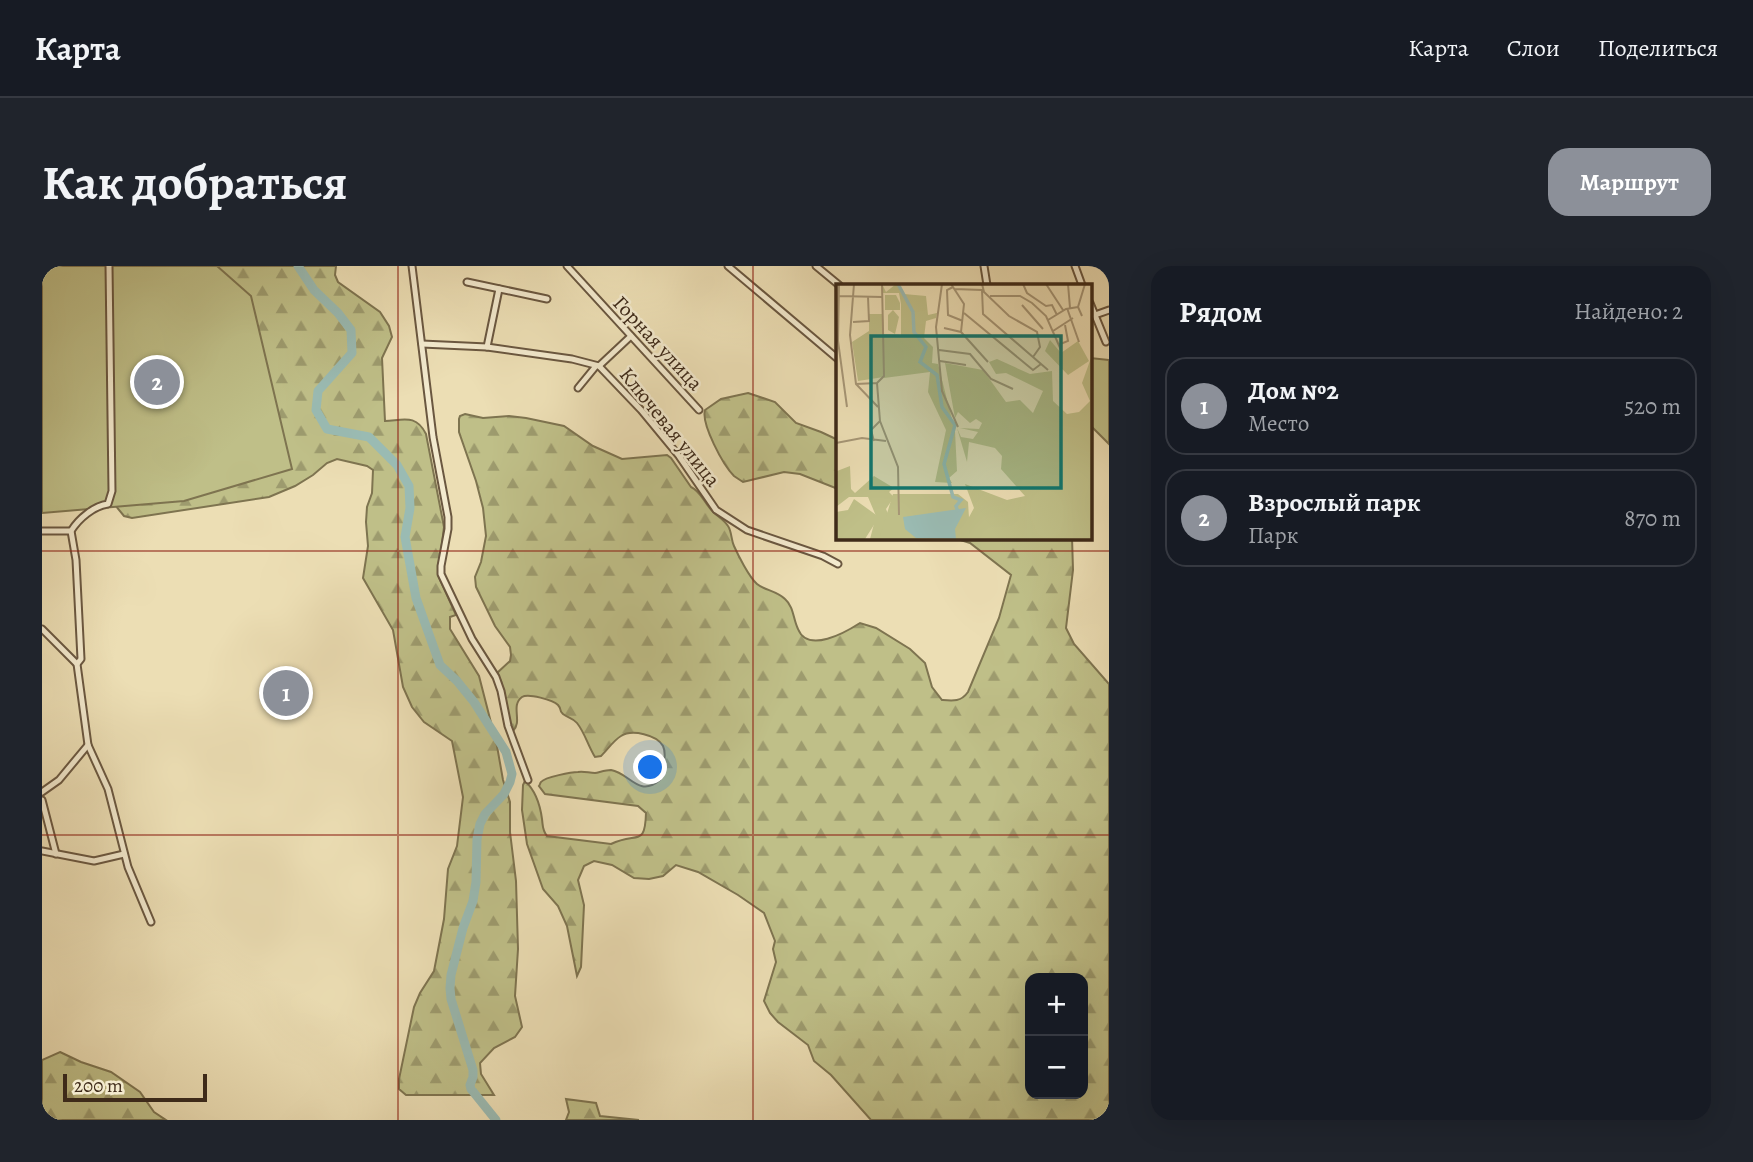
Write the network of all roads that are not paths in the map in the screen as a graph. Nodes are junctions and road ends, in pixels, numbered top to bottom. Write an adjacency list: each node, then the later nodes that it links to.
1 (110, 266): 26 (street)
2 (412, 266): 19 (street)
3 (566, 266): 17 (street, Горная улица)
4 (728, 266): 21 (street)
5 (816, 266): 9 (street)
6 (984, 266): 10 (street)
7 (1075, 266): 11 (street)
8 (467, 282): 12 (street)
9 (838, 284)
10 (987, 284)
11 (1082, 284)
12 (499, 289): 13 (street); 20 (street)
13 (547, 299)
14 (1092, 308): 16 (street)
15 (1109, 310): 16 (street)
16 (1095, 315): 18 (street)
17 (631, 336): 22 (street); 24 (street, Горная улица)
18 (1106, 342)
19 (422, 344): 20 (street, Ключевая улица); 31 (street)
20 (487, 347): 22 (street, Ключевая улица)
21 (836, 357)
22 (598, 366): 23 (street); 27 (street, Ключевая улица)
23 (578, 388)
24 (699, 410)
25 (42, 531): 26 (street)
26 (71, 531): 29 (street)
27 (838, 564)
28 (42, 629): 29 (street)
29 (77, 664): 30 (street)
30 (89, 745): 32 (street); 36 (street)
31 (528, 780)
32 (42, 792)
33 (42, 800): 35 (street)
34 (42, 851): 35 (street)
35 (56, 854): 36 (street)
36 (124, 854): 37 (street)
37 (151, 922)

